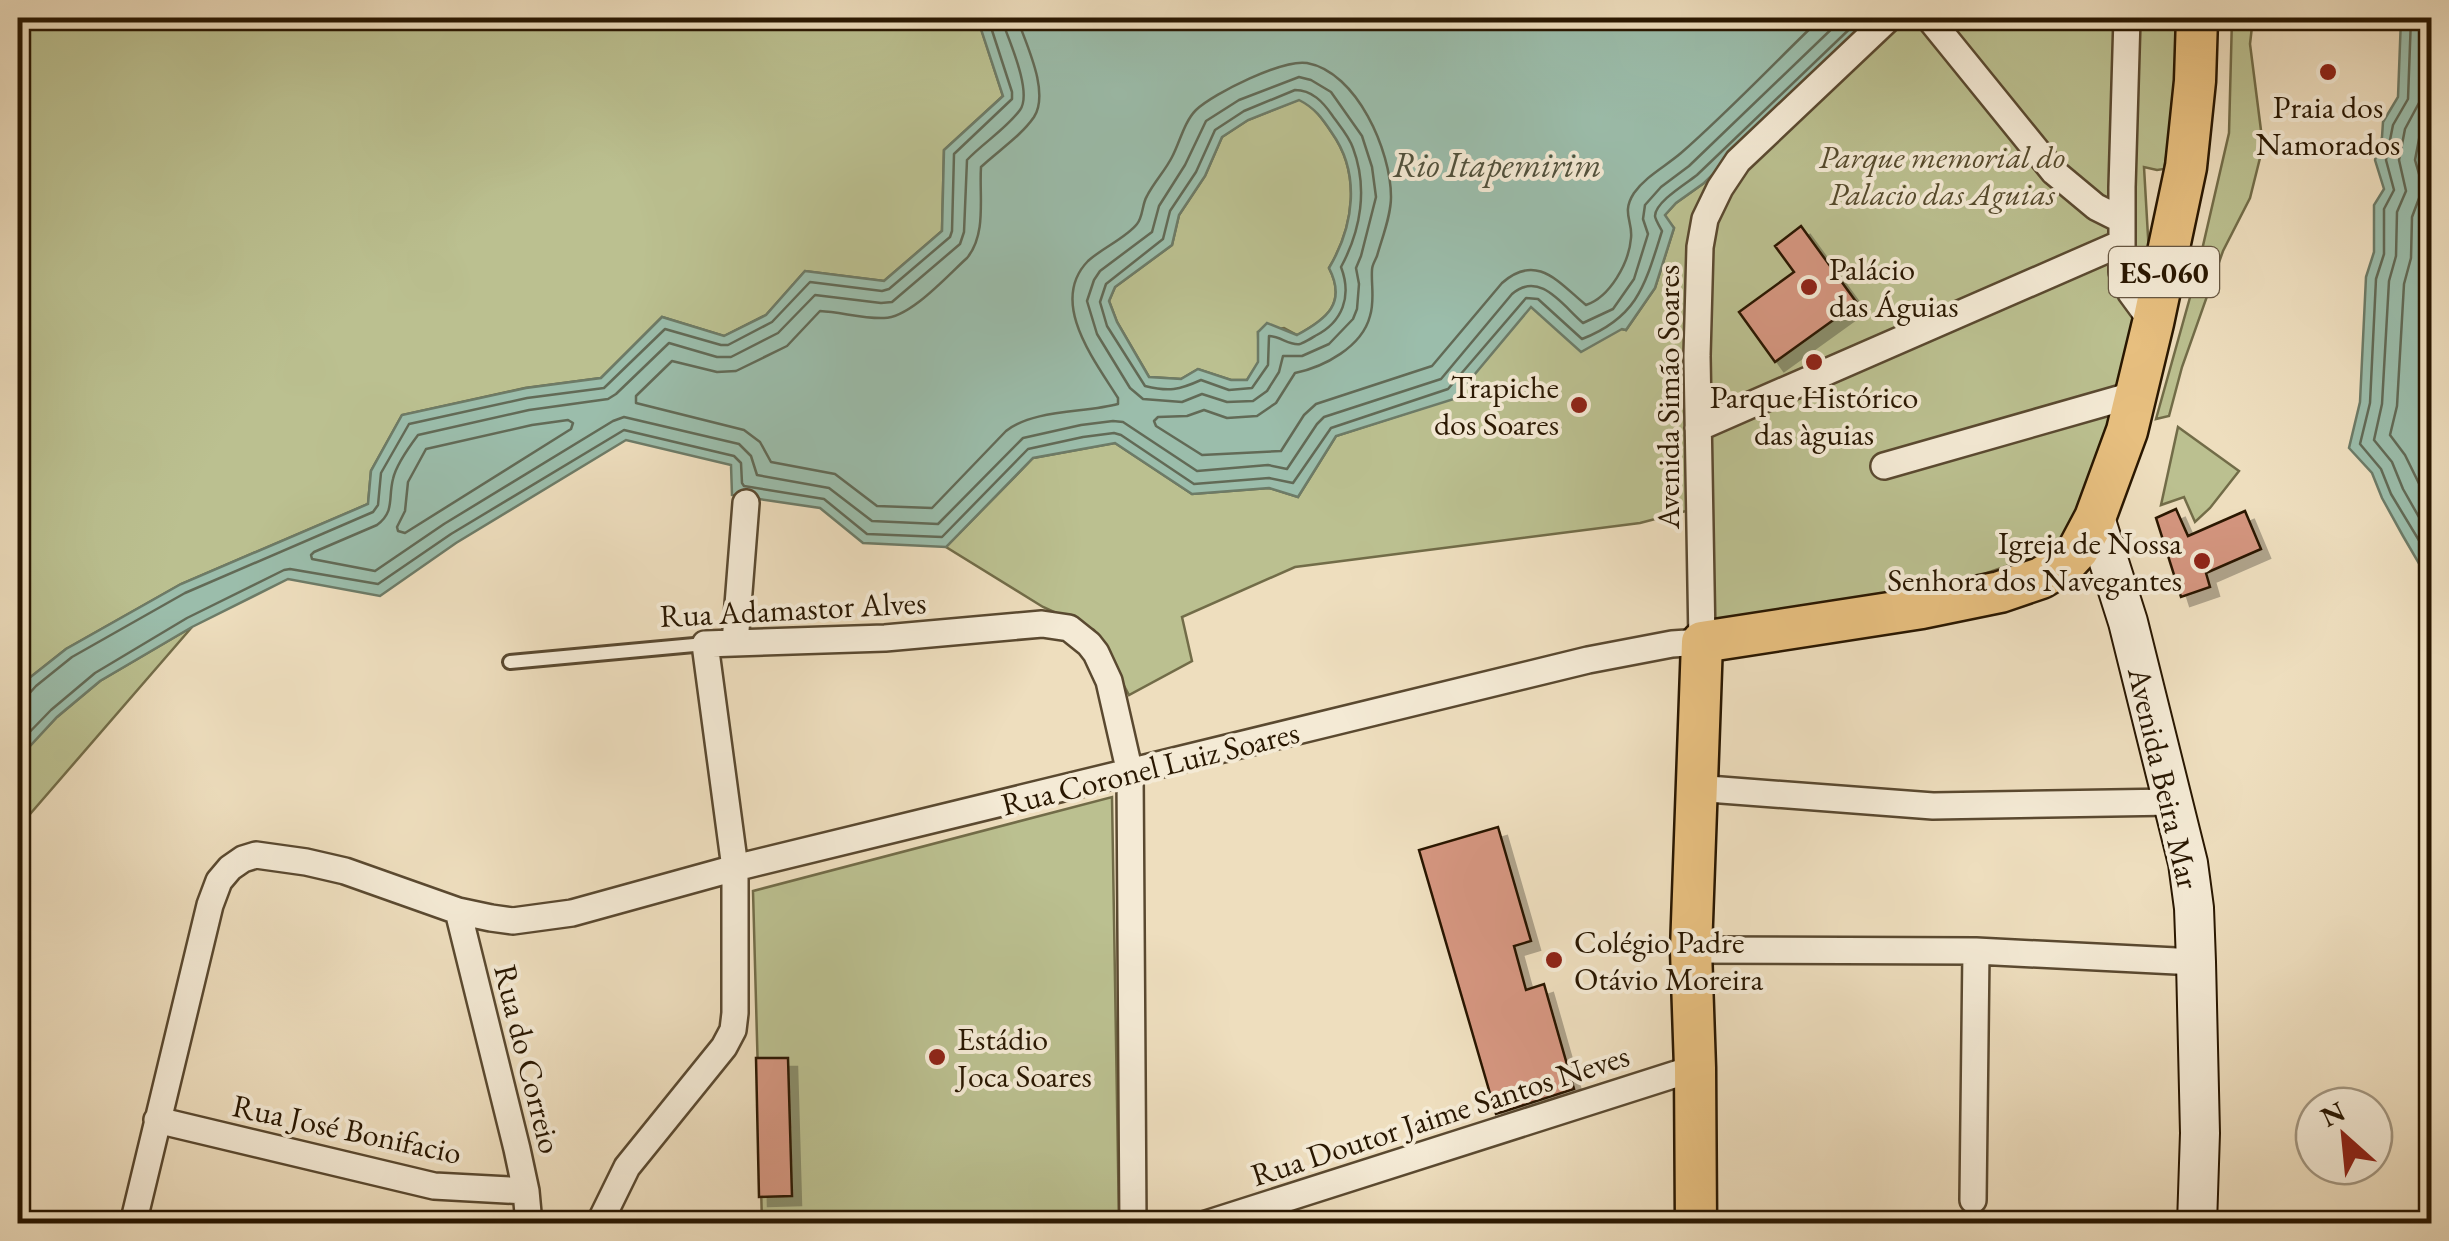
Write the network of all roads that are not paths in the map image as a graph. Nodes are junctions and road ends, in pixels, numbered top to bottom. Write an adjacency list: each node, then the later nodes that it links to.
1 (1888, 18): 8 (street, Avenida Simão Soares)
2 (1929, 18): 5 (street)
3 (2128, 18): 5 (street)
4 (2197, 18): 6 (main road, ES-060)
5 (2122, 232): 6 (street); 8 (street)
6 (2152, 323): 7 (main road, ES-060)
7 (2136, 394): 9 (street); 11 (main road, ES-060)
8 (1698, 428): 12 (street, Avenida Simão Soares)
9 (1884, 466)
10 (746, 502): 13 (street)
11 (2094, 518): 12 (main road, Rua Coronel Luiz Soares / ES-060); 18 (street, Avenida Beira Mar)
12 (1702, 642): 16 (street, Rua Coronel Luiz Soares); 17 (main road)
13 (735, 643): 14 (street, Rua Adamastor Alves); 16 (street, Rua Adamastor Alves)
14 (705, 644): 15 (lane, Rua Adamastor Alves); 19 (street)
15 (510, 662)
16 (1130, 773): 19 (street, Rua Coronel Luiz Soares); 31 (street)
17 (1695, 788): 18 (street); 21 (main road)
18 (2174, 802): 23 (street, Avenida Beira Mar)
19 (734, 868): 20 (street, Rua Coronel Luiz Soares); 30 (street)
20 (458, 911): 25 (street, Rua Coronel Luiz Soares); 26 (street, Rua do Correio)
21 (1691, 950): 22 (street); 24 (main road)
22 (1976, 951): 23 (street); 27 (street)
23 (2196, 962): 34 (street, Avenida Beira Mar)
24 (1695, 1068): 32 (street, Rua Doutor Jaime Santos Neves); 33 (main road)
25 (157, 1120): 26 (street, Rua José Bonifacio); 28 (street, Rua Coronel Luiz Soares)
26 (526, 1191): 29 (street, Rua do Correio)
27 (1974, 1200)
28 (132, 1224)
29 (528, 1224)
30 (599, 1224)
31 (1134, 1224)
32 (1206, 1224)
33 (1696, 1224)
34 (2198, 1224)

